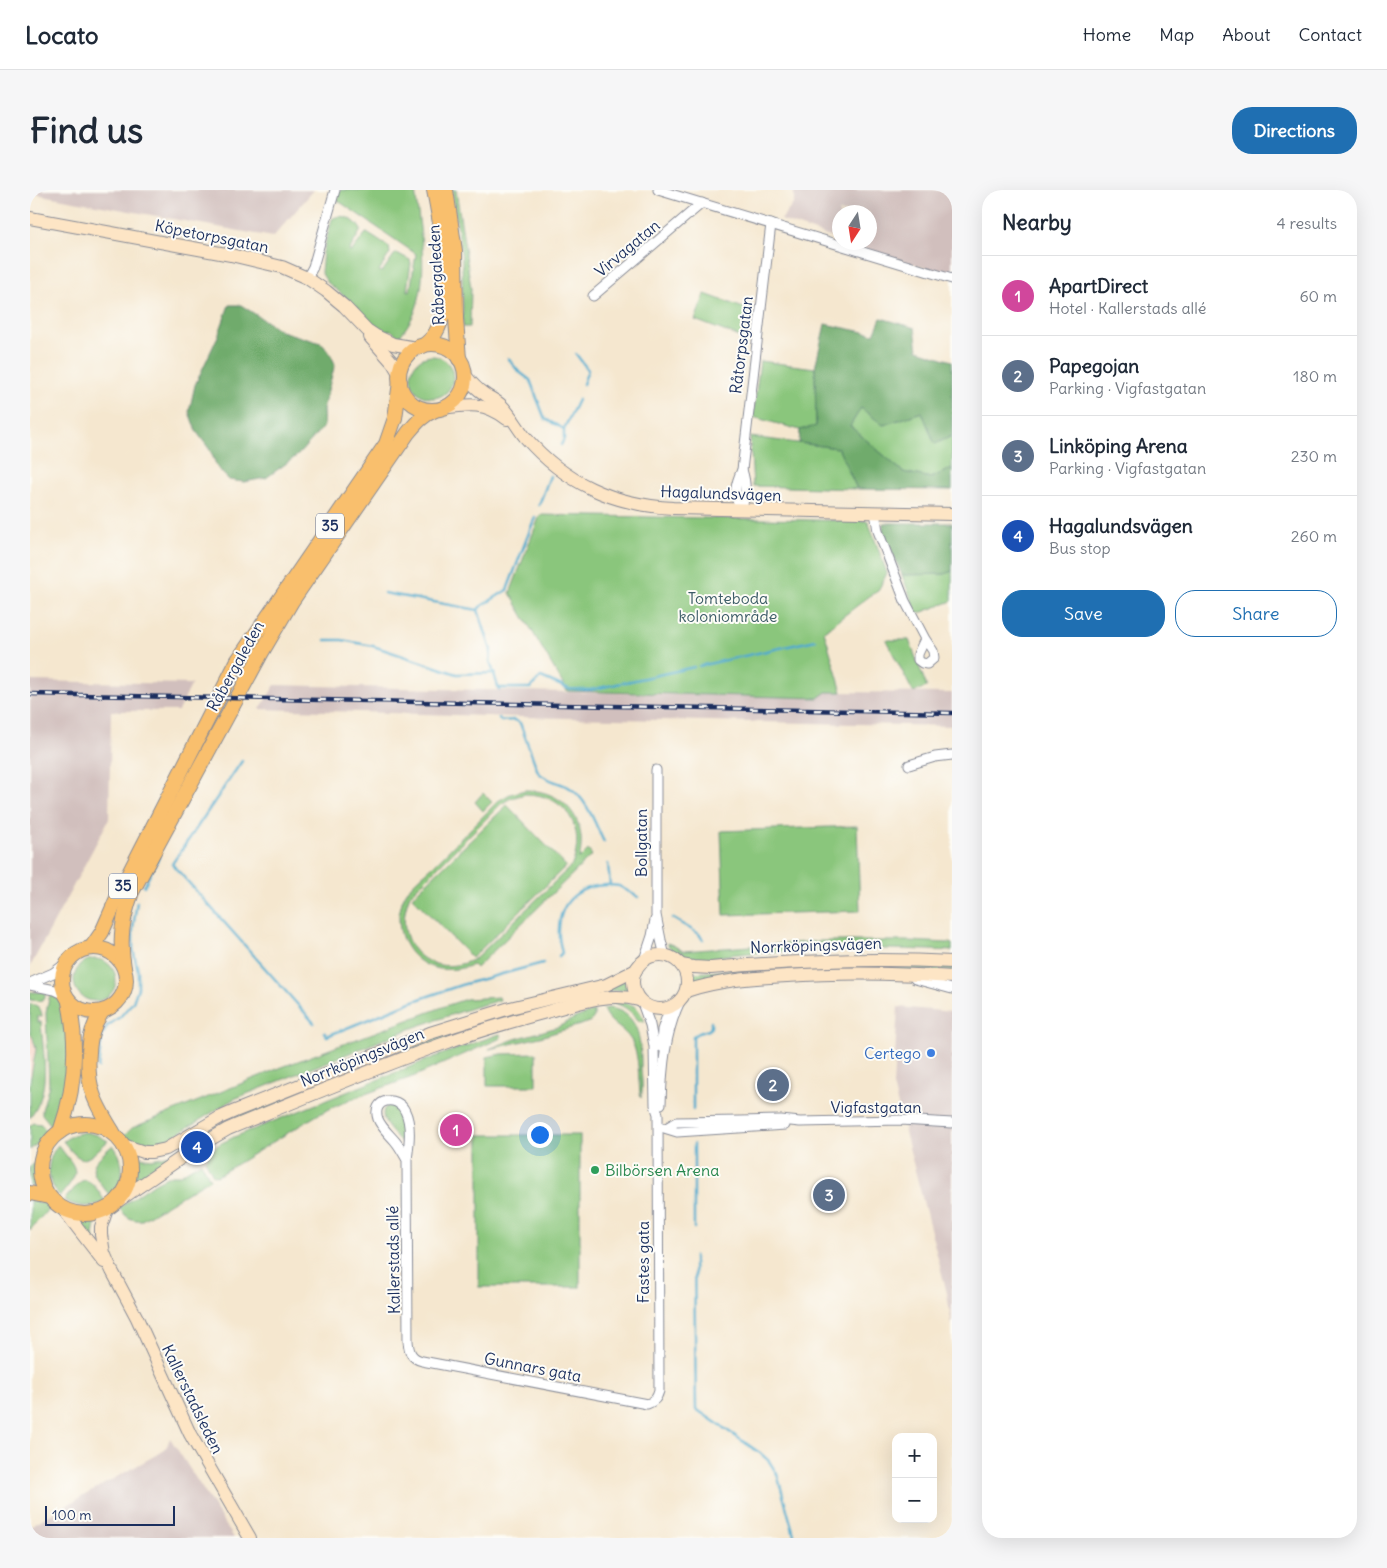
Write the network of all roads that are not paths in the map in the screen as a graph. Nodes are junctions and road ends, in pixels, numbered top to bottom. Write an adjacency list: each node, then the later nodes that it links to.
1 (335, 190): 9 (street)
2 (434, 190): 13 (main road, Råbergaleden / 35)
3 (446, 190): 14 (main road, Råbergaleden)
4 (658, 190): 5 (street)
5 (671, 192): 6 (street)
6 (702, 203): 8 (street); 11 (street, Virvagatan)
7 (30, 218): 9 (main road, Köpetorpsgatan)
8 (771, 224): 10 (street); 19 (street, Råtorpsgatan)
9 (306, 278): 12 (main road, Köpetorpsgatan)
10 (952, 279)
11 (593, 296)
12 (367, 330): 13 (main road, Köpetorpsgatan); 16 (main road, Köpetorpsgatan)
13 (420, 347): 14 (main road); 16 (main road, 35)
14 (459, 359): 15 (main road)
15 (464, 374): 17 (main road, 35); 18 (main road, Hagalundsvägen)
16 (400, 379): 17 (main road); 27 (main road, Råbergaleden / 35)
17 (439, 408): 18 (main road, Hagalundsvägen); 33 (main road, Råbergaleden / 35)
18 (517, 426): 19 (main road, Hagalundsvägen)
19 (740, 510): 20 (main road, Hagalundsvägen)
20 (875, 512): 21 (main road, Hagalundsvägen); 22 (street)
21 (952, 514)
22 (925, 639)
23 (952, 755): 24 (street)
24 (909, 765)
25 (656, 770): 26 (street, Bollgatan)
26 (656, 915): 28 (street, Bollgatan); 31 (street, Bollgatan)
27 (91, 948): 30 (main road); 33 (main road)
28 (665, 956): 31 (main road); 32 (main road)
29 (952, 962): 32 (main road, Norrköpingsvägen)
30 (66, 963): 36 (street); 39 (main road)
31 (640, 965): 40 (main road); 48 (main road, Norrköpingsvägen)
32 (681, 965): 38 (main road)
33 (124, 968): 42 (main road, 35)
34 (898, 974): 35 (main road, Norrköpingsvägen); 37 (street); 38 (main road, Norrköpingsvägen)
35 (952, 977)
36 (30, 984): 39 (street)
37 (952, 989)
38 (683, 995): 41 (main road); 43 (street, Fastes gata)
39 (67, 998): 42 (main road); 47 (main road)
40 (641, 1001): 41 (main road); 44 (street, Fastes gata); 54 (main road, Norrköpingsvägen)
41 (670, 1007): 43 (street, Fastes gata)
42 (102, 1012): 48 (main road, 35)
43 (662, 1082): 44 (street, Fastes gata)
44 (658, 1114): 46 (street, Fastes gata)
45 (952, 1123): 46 (street, Vigfastgatan)
46 (662, 1128): 58 (street, Fastes gata)
47 (60, 1132): 48 (main road); 49 (main road)
48 (119, 1140): 54 (main road, 35)
49 (47, 1144): 50 (main road); 53 (main road)
50 (30, 1158)
51 (406, 1160): 51 (street, Kallerstads allé); 57 (street, Kallerstads allé)
52 (30, 1193): 53 (main road)
53 (49, 1197): 55 (main road)
54 (112, 1205): 55 (main road); 56 (main road, Kallerstadsleden)
55 (63, 1209): 56 (main road, Kallerstadsleden)
56 (112, 1271): 59 (main road, Kallerstadsleden)
57 (413, 1358): 58 (street, Gunnars gata)
58 (647, 1404)
59 (250, 1538)

